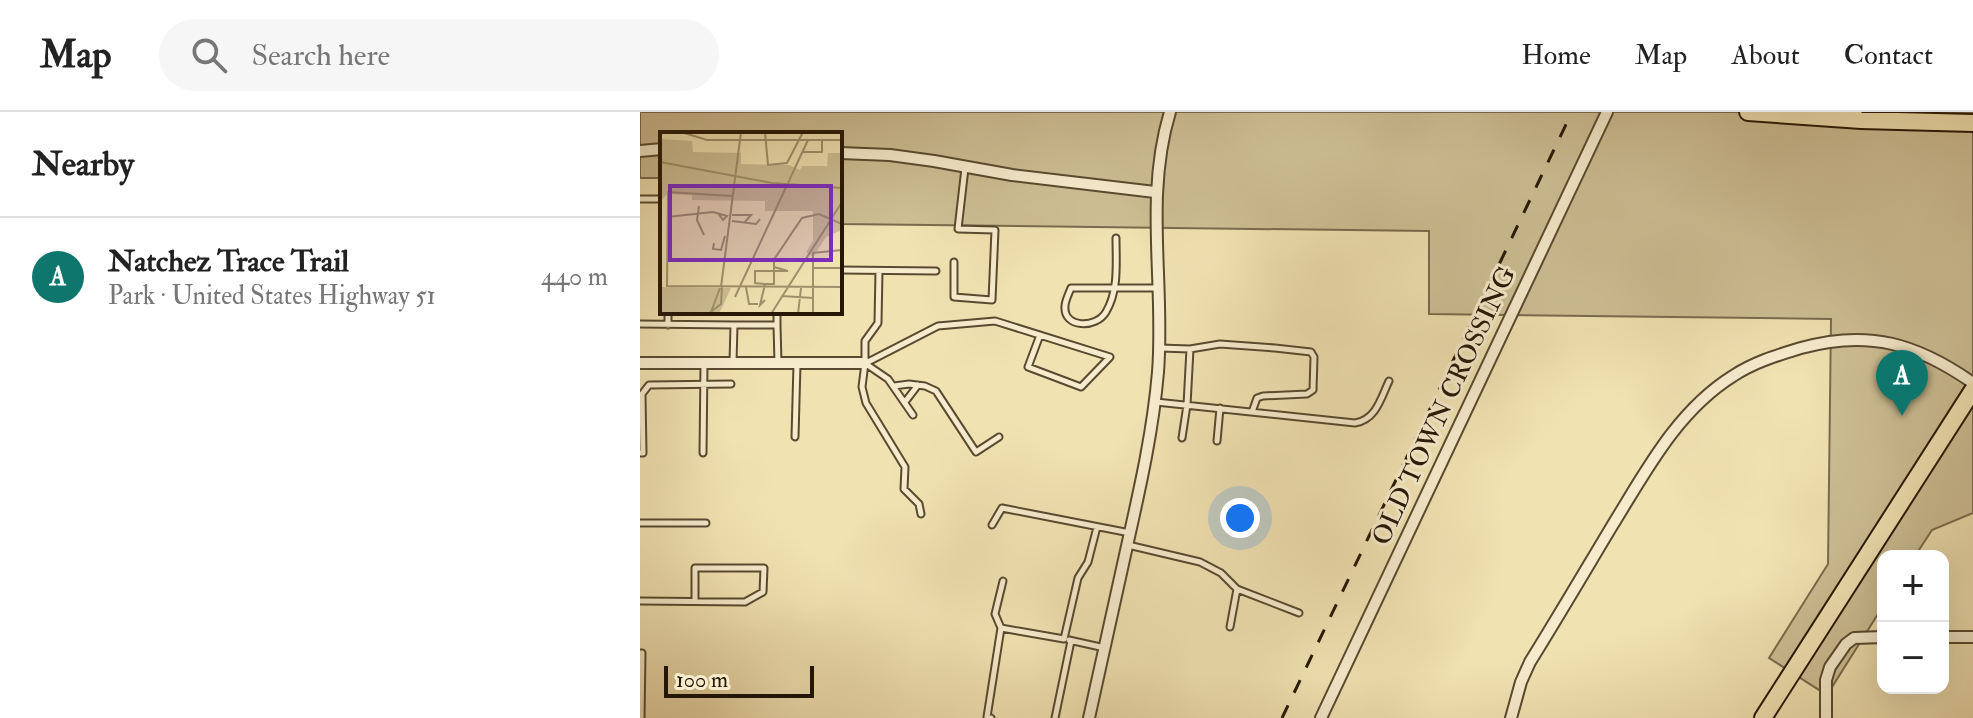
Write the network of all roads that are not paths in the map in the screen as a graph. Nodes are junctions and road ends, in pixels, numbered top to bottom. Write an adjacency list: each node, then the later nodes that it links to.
1 (1170, 112): 9 (street)
2 (1607, 112): 74 (street, OLD TOWN CROSSING)
3 (1748, 112): 4 (main road)
4 (1973, 123)
5 (660, 149): 6 (street)
6 (640, 151)
7 (842, 153): 8 (street)
8 (966, 167): 9 (street); 11 (lane)
9 (1155, 192): 16 (street)
10 (1116, 238): 15 (lane)
11 (954, 262)
12 (842, 270): 13 (lane)
13 (879, 271): 14 (lane); 31 (lane)
14 (936, 271)
15 (1116, 288): 15 (lane); 16 (lane)
16 (1159, 288): 24 (street)
17 (668, 314): 20 (lane)
18 (777, 314): 22 (lane)
19 (640, 324): 20 (lane)
20 (668, 325): 21 (lane)
21 (734, 325): 22 (lane); 28 (lane)
22 (777, 325): 29 (lane)
23 (1040, 335): 23 (lane); 31 (lane)
24 (1159, 348): 25 (lane); 39 (street)
25 (1190, 349): 41 (lane); 43 (lane)
26 (640, 363): 27 (street)
27 (704, 363): 28 (street); 35 (lane)
28 (733, 363): 29 (street)
29 (778, 363): 30 (street)
30 (797, 363): 31 (street); 45 (lane)
31 (865, 363): 37 (lane); 51 (lane)
32 (1389, 381): 43 (lane)
33 (1973, 383): 75 (street)
34 (731, 384): 35 (lane)
35 (704, 385): 49 (lane); 50 (lane)
36 (918, 385): 37 (lane); 40 (lane); 46 (lane)
37 (894, 386): 40 (lane)
38 (1973, 390): 76 (main road)
39 (1155, 401): 41 (lane); 56 (street)
40 (905, 402): 44 (lane)
41 (1187, 405): 42 (lane); 47 (lane)
42 (1220, 408): 43 (lane); 48 (lane)
43 (1252, 412)
44 (913, 415)
45 (795, 437)
46 (999, 437)
47 (1182, 438)
48 (1217, 441)
49 (640, 453)
50 (703, 453)
51 (921, 514)
52 (640, 523): 53 (lane)
53 (706, 523)
54 (992, 525): 55 (lane)
55 (1097, 527): 56 (lane); 67 (lane)
56 (1128, 539): 58 (lane); 68 (street)
57 (1003, 581): 63 (lane)
58 (1237, 589): 61 (lane); 62 (lane)
59 (640, 601): 60 (lane)
60 (695, 601): 60 (lane)
61 (1299, 613)
62 (1230, 627)
63 (1001, 628): 67 (lane); 71 (lane)
64 (1877, 637): 77 (street)
65 (1949, 637): 66 (street)
66 (1973, 637)
67 (1068, 640): 68 (lane); 72 (lane)
68 (1105, 648): 73 (street)
69 (640, 653): 70 (lane)
70 (641, 718)
71 (991, 718)
72 (1055, 718)
73 (1089, 718)
74 (1321, 718)
75 (1511, 718)
76 (1763, 718)
77 (1826, 718)

